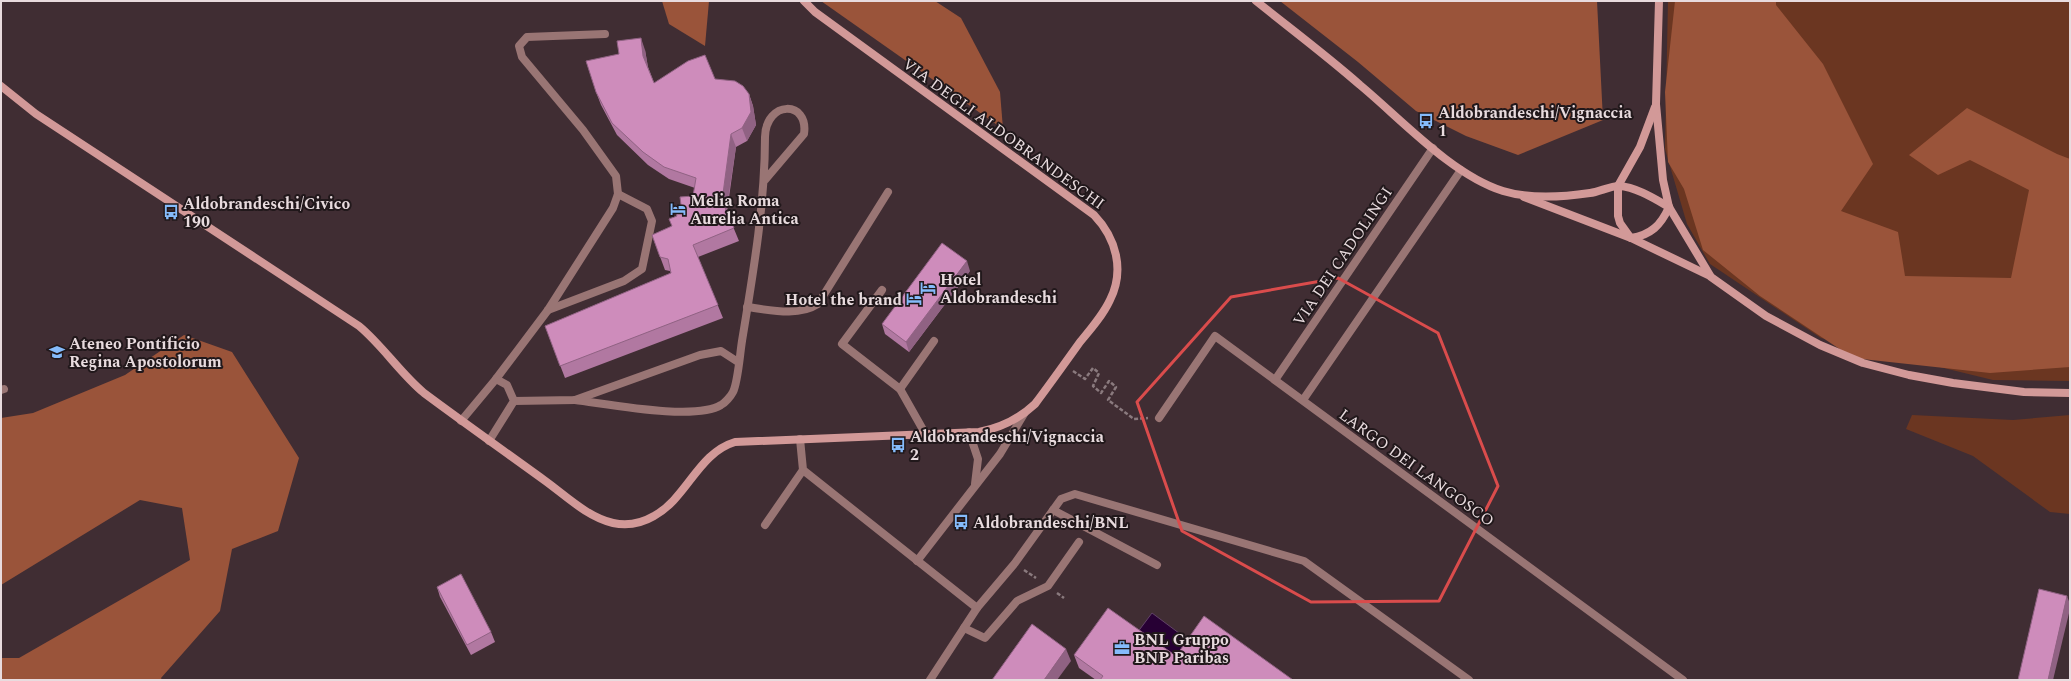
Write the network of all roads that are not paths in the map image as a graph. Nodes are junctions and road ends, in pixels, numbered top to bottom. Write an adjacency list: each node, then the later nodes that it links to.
1 (804, 1): 29 (street, VIA DEGLI ALDOBRANDESCHI)
2 (1256, 1): 7 (street)
3 (1659, 1): 6 (street)
4 (605, 34): 12 (street)
5 (1, 86): 31 (street, VIA DEGLI ALDOBRANDESCHI)
6 (1656, 104): 10 (street); 14 (street)
7 (1433, 148): 8 (street); 23 (street, VIA DEI CADOLINGI)
8 (1461, 170): 13 (street); 27 (street)
9 (765, 180): 9 (street); 18 (street)
10 (1618, 186): 13 (street); 14 (street); 15 (street)
11 (888, 192): 18 (street)
12 (618, 194): 19 (street); 19 (street)
13 (1519, 195): 15 (street)
14 (1669, 207): 15 (street); 16 (street)
15 (1631, 238): 16 (street)
16 (1711, 277): 25 (street)
17 (882, 290): 24 (street)
18 (747, 307): 21 (street)
19 (548, 310): 22 (street)
20 (934, 341): 24 (street)
21 (738, 362): 26 (street); 26 (street)
22 (496, 379): 28 (street); 31 (street)
23 (1275, 380): 27 (street, LARGO DEI LANGOSCO); 30 (street, LARGO DEI LANGOSCO)
24 (900, 389): 33 (street)
25 (2070, 393)
26 (575, 400): 28 (street)
27 (1303, 400): 47 (street, LARGO DEI LANGOSCO)
28 (514, 401): 35 (street)
29 (1024, 414): 32 (street, VIA DEGLI ALDOBRANDESCHI); 37 (street)
30 (1159, 418)
31 (461, 421): 35 (street, VIA DEGLI ALDOBRANDESCHI)
32 (969, 432): 33 (street, VIA DEGLI ALDOBRANDESCHI); 37 (street)
33 (926, 435): 34 (street, VIA DEGLI ALDOBRANDESCHI)
34 (800, 439): 35 (street, VIA DEGLI ALDOBRANDESCHI); 36 (street)
35 (489, 441)
36 (803, 470): 39 (street); 41 (street)
37 (974, 485): 41 (street)
38 (1054, 510): 42 (street); 43 (street); 46 (street)
39 (765, 525)
40 (1079, 542): 44 (street)
41 (917, 561): 43 (street)
42 (1158, 565)
43 (978, 608): 44 (street)
44 (964, 628): 45 (street)
45 (930, 680)
46 (1469, 680)
47 (1683, 680)

